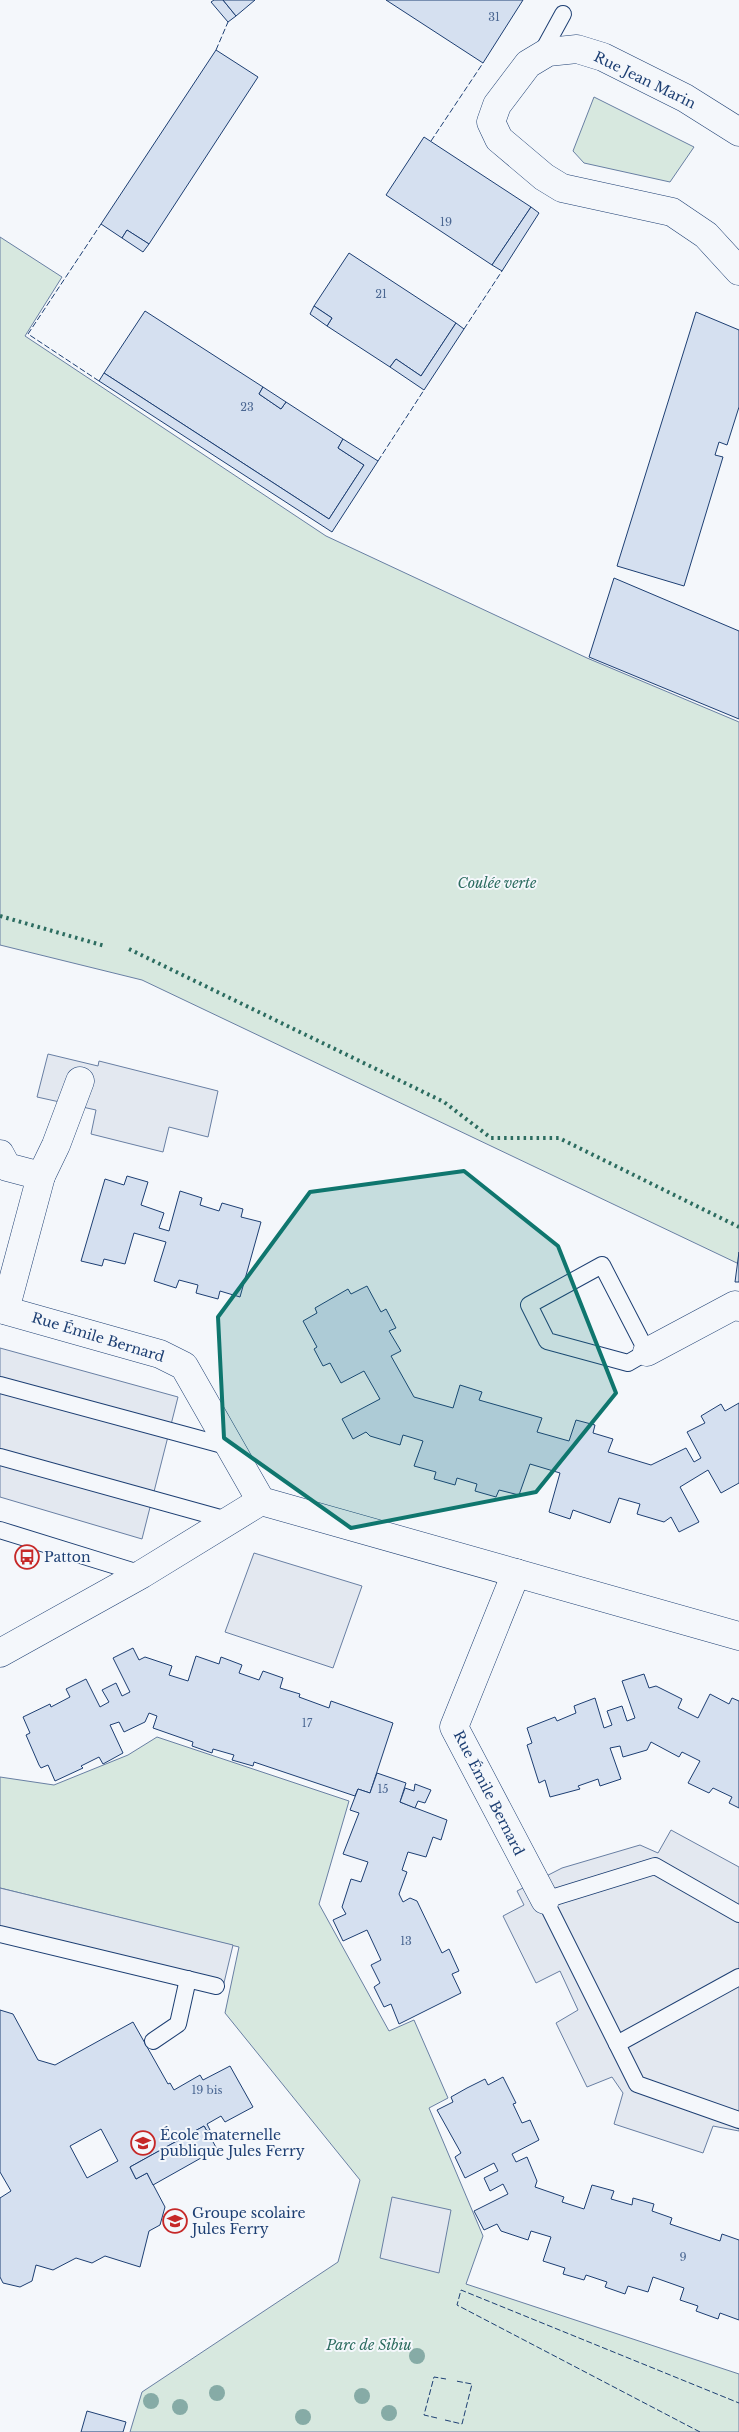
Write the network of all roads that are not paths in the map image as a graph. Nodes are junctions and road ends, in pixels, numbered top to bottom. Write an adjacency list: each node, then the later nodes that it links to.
1 (563, 14): 2 (lane)
2 (540, 56): 3 (street, Rue Jean Marin); 4 (street, Rue Jean Marin)
3 (739, 132)
4 (739, 271)
5 (80, 1081): 7 (street, Rue Émile Bernard)
6 (0, 1154): 7 (street)
7 (41, 1176): 9 (street, Rue Émile Bernard)
8 (739, 1307): 10 (street)
9 (2, 1310): 12 (street, Rue Émile Bernard)
10 (647, 1352): 10 (lane)
11 (0, 1385): 12 (lane)
12 (230, 1446): 14 (street, Rue Émile Bernard)
13 (0, 1457): 15 (lane)
14 (261, 1501): 15 (street); 17 (street)
15 (230, 1521): 18 (street)
16 (0, 1530): 18 (lane)
17 (516, 1573): 19 (street); 21 (street, Rue Émile Bernard)
18 (142, 1574): 20 (street)
19 (739, 1636)
20 (0, 1653)
21 (545, 1900): 22 (lane); 28 (lane)
22 (739, 1914)
23 (0, 1934): 25 (lane)
24 (739, 1977): 28 (lane)
25 (188, 1979): 26 (lane); 27 (lane)
26 (216, 1986)
27 (153, 2041)
28 (617, 2044): 29 (lane)
29 (739, 2120)

